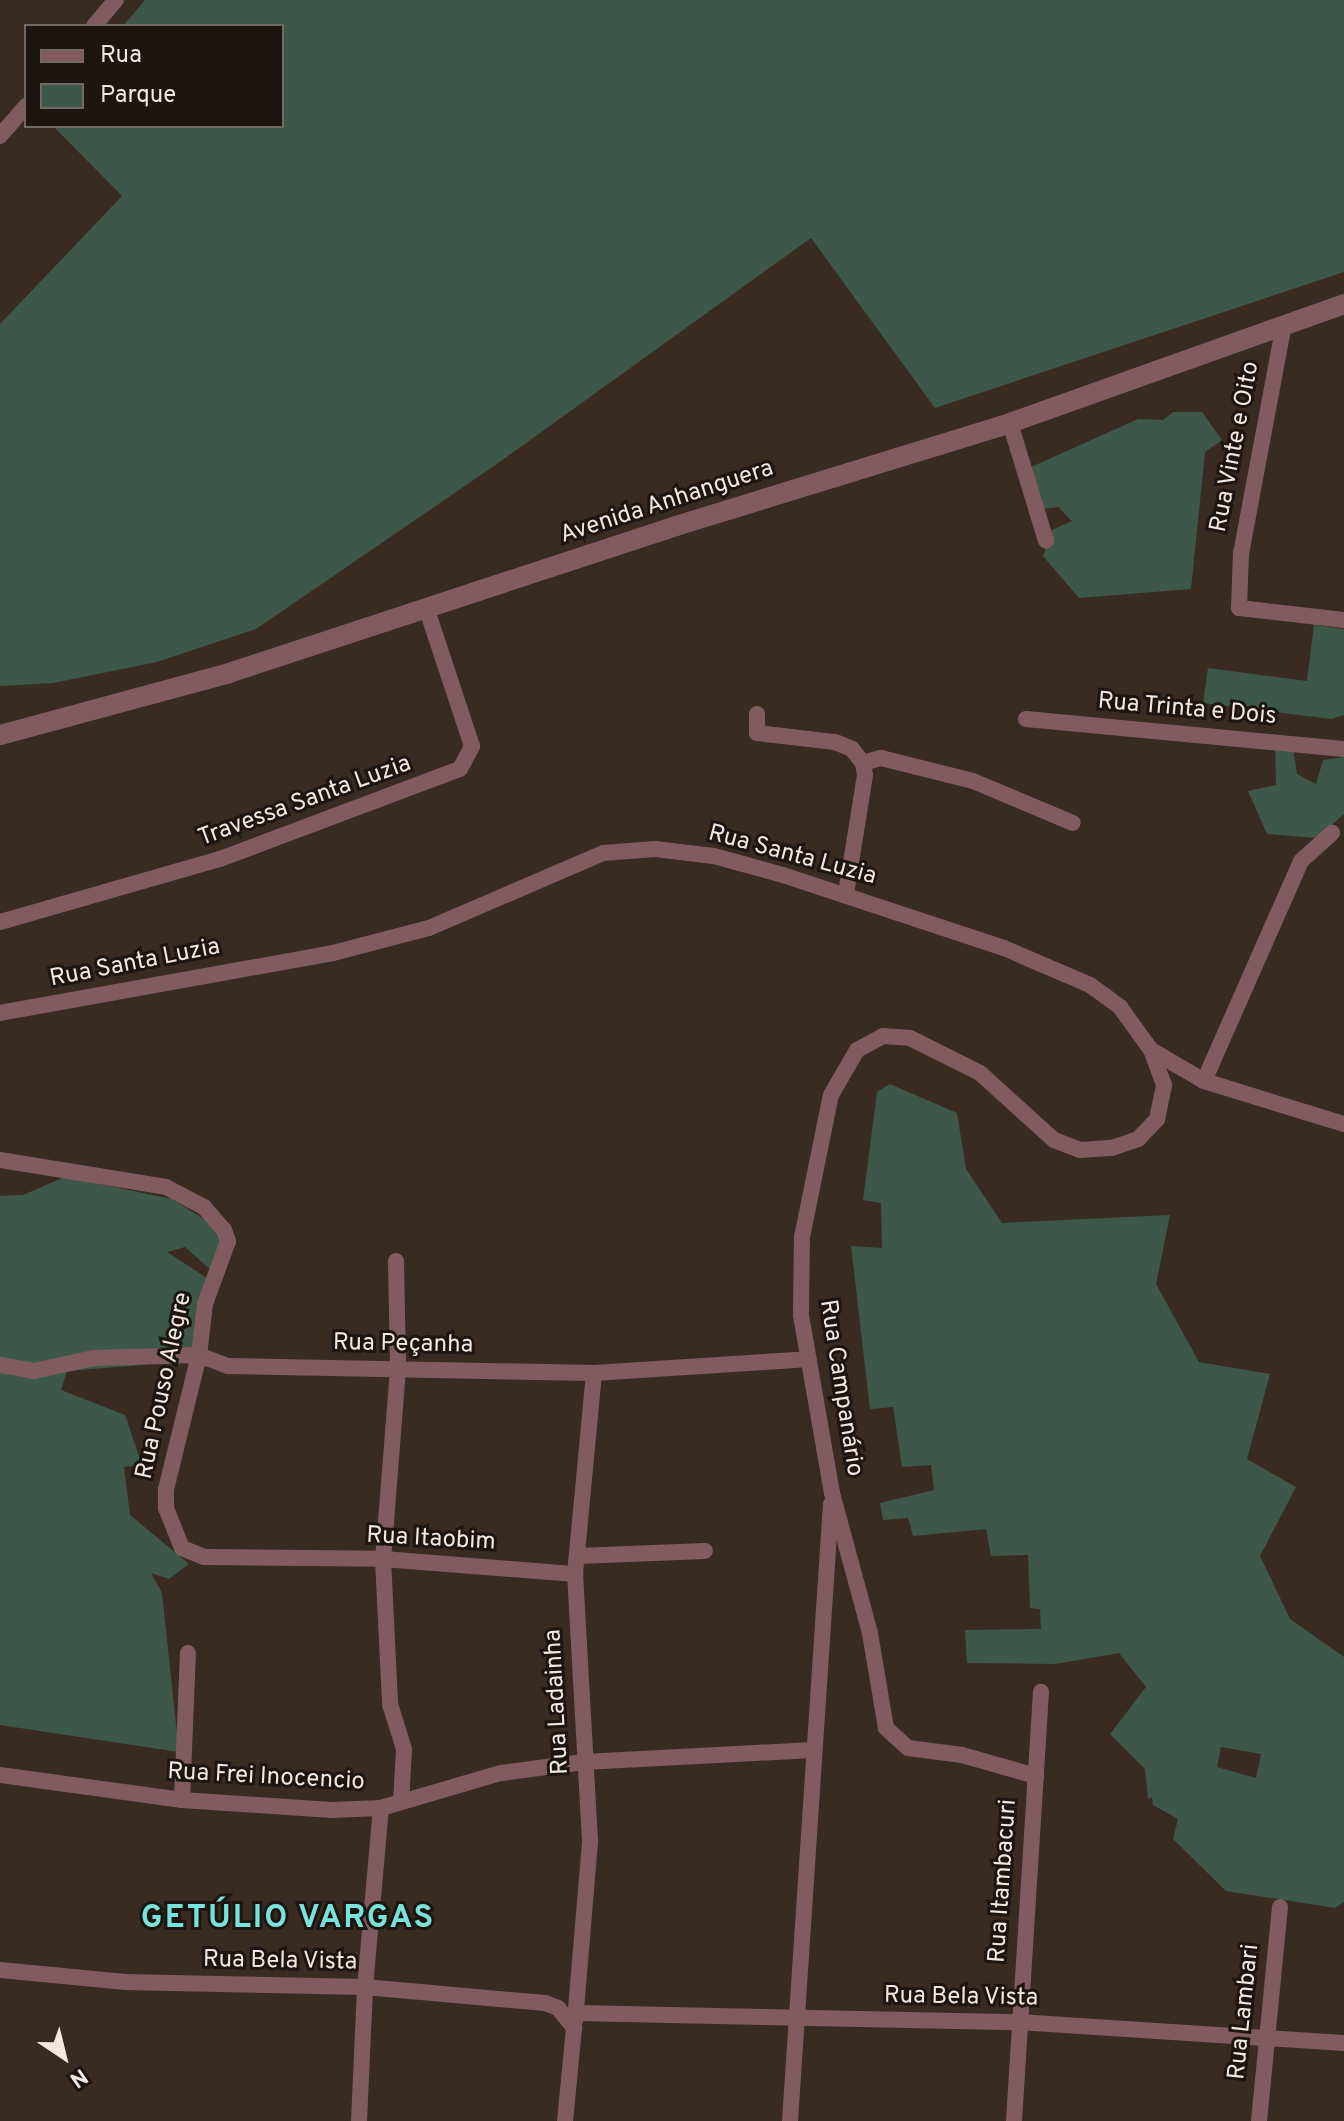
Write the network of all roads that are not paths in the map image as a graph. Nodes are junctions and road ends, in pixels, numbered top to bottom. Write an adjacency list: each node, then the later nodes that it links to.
1 (116, 0): 2 (street)
2 (96, 24)
3 (24, 108): 4 (street)
4 (0, 136)
5 (1344, 304): 6 (street, Avenida Anhanguera)
6 (1284, 324): 7 (street, Avenida Anhanguera); 10 (street, Rua Vinte e Oito)
7 (1010, 423): 8 (street); 9 (street, Avenida Anhanguera)
8 (1046, 541)
9 (427, 610): 13 (street, Avenida Anhanguera); 19 (street, Travessa Santa Luzia)
10 (1344, 620)
11 (757, 714): 15 (street)
12 (1026, 719): 14 (street, Rua Trinta e Dois)
13 (0, 735)
14 (1344, 749)
15 (863, 763): 16 (street); 18 (street)
16 (1073, 823)
17 (1332, 833): 22 (street)
18 (846, 894): 20 (street, Rua Santa Luzia); 21 (street, Rua Santa Luzia)
19 (0, 922)
20 (0, 1013)
21 (1151, 1050): 22 (street, Rua Santa Luzia); 27 (street, Rua Campanário)
22 (1204, 1081): 23 (street, Rua Santa Luzia)
23 (1344, 1124)
24 (0, 1160): 26 (street, Rua Pouso Alegre)
25 (396, 1261): 29 (street)
26 (199, 1355): 28 (street, Rua Peçanha); 29 (street, Rua Peçanha); 35 (street, Rua Pouso Alegre)
27 (809, 1359): 30 (street, Rua Peçanha); 31 (street, Rua Campanário)
28 (0, 1365)
29 (398, 1369): 30 (street, Rua Peçanha); 34 (street)
30 (594, 1373): 33 (street, Rua Ladainha)
31 (832, 1493): 39 (street, Rua Campanário); 42 (street, Rua Campanário)
32 (705, 1551): 33 (street)
33 (578, 1556): 36 (street, Rua Ladainha)
34 (383, 1559): 35 (street, Rua Itaobim); 36 (street, Rua Itaobim); 44 (street)
35 (284, 1561)
36 (575, 1574): 40 (street, Rua Ladainha)
37 (188, 1653): 43 (street)
38 (1041, 1692): 42 (street, Rua Itambacuri)
39 (813, 1750): 40 (street, Rua Frei Inocencio); 49 (street, Rua Campanário)
40 (584, 1762): 44 (street, Rua Frei Inocencio); 50 (street, Rua Ladainha)
41 (0, 1775): 43 (street, Rua Frei Inocencio)
42 (1036, 1776): 51 (street, Rua Itambacuri)
43 (182, 1800): 45 (street, Rua Frei Inocencio)
44 (401, 1802): 45 (street, Rua Frei Inocencio)
45 (381, 1808): 48 (street)
46 (1280, 1907): 52 (street, Rua Lambari)
47 (0, 1970): 48 (street, Rua Bela Vista)
48 (365, 1987): 50 (street, Rua Bela Vista); 54 (street)
49 (797, 2020): 50 (street, Rua Bela Vista); 51 (street, Rua Bela Vista); 56 (street, Rua Campanário)
50 (575, 2021): 55 (street, Rua Ladainha)
51 (1018, 2022): 52 (street, Rua Bela Vista); 57 (street, Rua Itambacuri)
52 (1265, 2040): 53 (street, Rua Bela Vista); 58 (street, Rua Lambari)
53 (1344, 2043)
54 (359, 2121)
55 (565, 2121)
56 (790, 2121)
57 (1014, 2121)
58 (1259, 2121)

